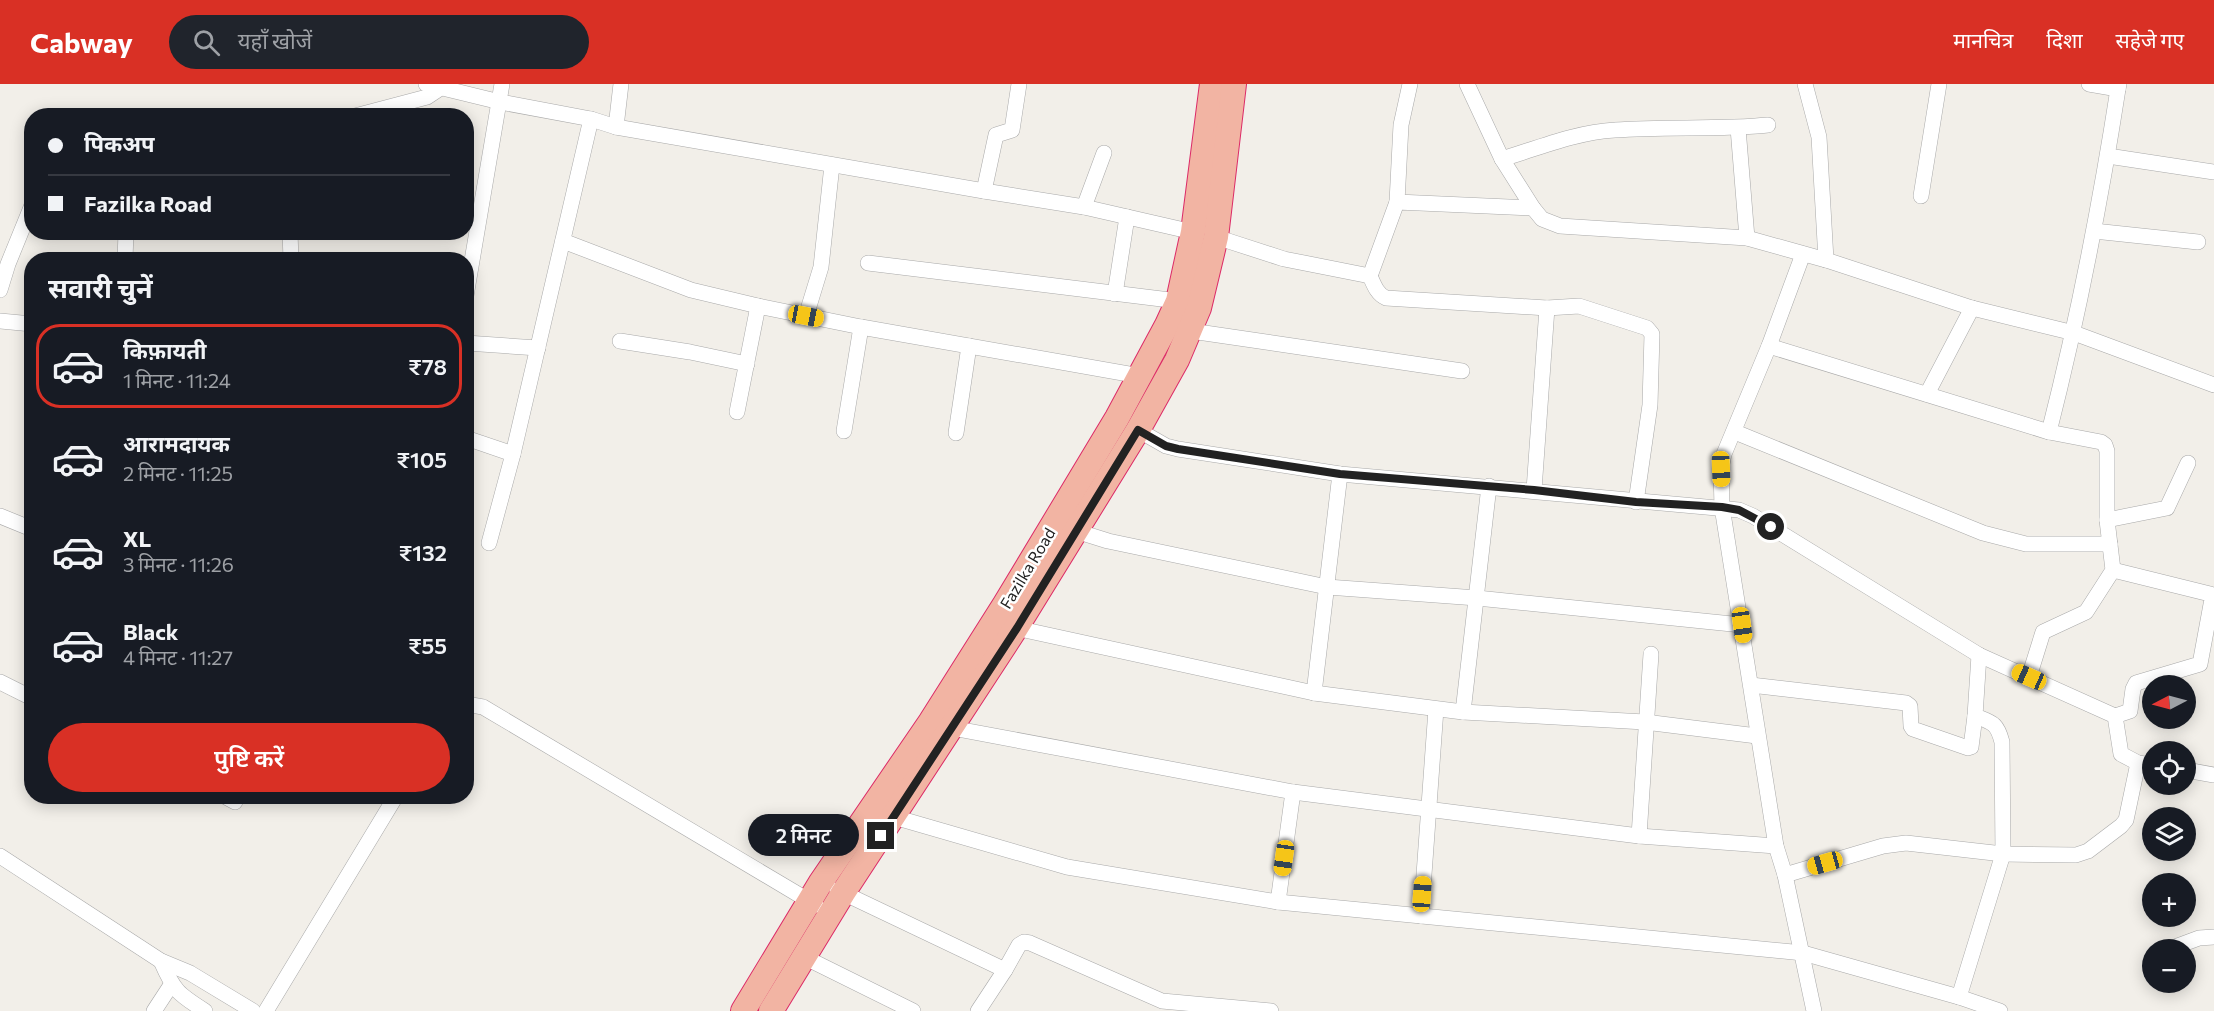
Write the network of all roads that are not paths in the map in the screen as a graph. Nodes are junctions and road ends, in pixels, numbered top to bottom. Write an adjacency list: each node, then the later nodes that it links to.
1 (426, 84): 12 (street)
2 (502, 84): 14 (street)
3 (621, 84): 18 (street)
4 (1019, 84): 25 (street)
5 (1212, 84): 33 (highway, Fazilka Road)
6 (1234, 84): 33 (highway, Fazilka Road)
7 (1410, 84): 27 (street)
8 (1467, 84): 22 (street)
9 (1805, 84): 39 (street)
10 (1940, 84): 26 (street)
11 (2089, 84): 13 (street)
12 (442, 87): 14 (street); 15 (street)
13 (2118, 87): 21 (street)
14 (500, 102): 16 (street); 37 (street)
15 (411, 108)
16 (591, 119): 18 (street); 35 (street)
17 (1768, 125): 19 (street)
18 (616, 127): 23 (street)
19 (1738, 128): 22 (street); 34 (street)
20 (1104, 153): 28 (street)
21 (2108, 156): 24 (street); 32 (street)
22 (1502, 159): 29 (street)
23 (832, 165): 25 (street); 49 (street)
24 (2214, 171)
25 (984, 191): 28 (street)
26 (1921, 196)
27 (1397, 202): 29 (street); 42 (street)
28 (1084, 207): 30 (street)
29 (1533, 208): 34 (street)
30 (1127, 217): 33 (street); 44 (street)
31 (24, 222): 40 (street)
32 (2094, 231): 36 (street); 54 (street)
33 (1205, 235): 42 (street); 45 (highway, Fazilka Road); 53 (highway, Fazilka Road)
34 (1747, 238): 38 (street)
35 (563, 241): 46 (street); 59 (street)
36 (2198, 242)
37 (474, 252)
38 (1803, 254): 39 (street); 58 (street)
39 (1826, 260): 48 (street)
40 (4, 263): 43 (street)
41 (868, 263): 44 (street)
42 (1370, 276): 47 (street)
43 (0, 290)
44 (1115, 294): 45 (street)
45 (1178, 301): 62 (highway, Fazilka Road)
46 (758, 306): 49 (street); 60 (street)
47 (1547, 308): 76 (street); 77 (street)
48 (1972, 308): 54 (street); 64 (street)
49 (806, 316): 52 (street)
50 (0, 321): 51 (street)
51 (24, 323)
52 (861, 327): 57 (street); 67 (street)
53 (1191, 331): 61 (street); 66 (highway, Fazilka Road)
54 (2074, 333): 63 (street); 69 (street)
55 (620, 341): 60 (street)
56 (474, 344): 59 (street)
57 (969, 346): 62 (street); 70 (street)
58 (1769, 346): 64 (street); 68 (street)
59 (538, 348): 72 (street)
60 (747, 364): 65 (street)
61 (1462, 371)
62 (1140, 376): 118 (highway, Fazilka Road)
63 (2214, 385)
64 (1927, 394): 69 (street)
65 (737, 412)
66 (1138, 430): 74 (street); 82 (highway, Fazilka Road)
67 (844, 431)
68 (1735, 432): 78 (street); 84 (street)
69 (2049, 432): 80 (street)
70 (956, 433)
71 (474, 441): 72 (street)
72 (513, 454): 83 (street)
73 (2188, 463): 80 (street)
74 (1340, 474): 75 (street); 86 (street)
75 (1488, 486): 76 (street); 87 (street)
76 (1534, 490): 77 (street)
77 (1636, 502): 78 (street)
78 (1722, 507): 88 (street); 91 (street)
79 (0, 516): 81 (street)
80 (2107, 520): 84 (street)
81 (24, 526)
82 (1076, 531): 86 (street); 89 (highway, Fazilka Road)
83 (489, 543)
84 (2110, 544): 85 (street)
85 (2113, 570): 92 (street); 101 (street)
86 (1327, 587): 87 (street); 95 (street)
87 (1477, 598): 88 (street); 99 (street)
88 (1742, 625): 94 (street)
89 (1017, 628): 95 (street); 103 (highway, Fazilka Road)
90 (1651, 654): 102 (street)
91 (1979, 655): 92 (street); 100 (street)
92 (2029, 677): 101 (street)
93 (0, 682): 96 (street)
94 (1751, 685): 100 (street); 104 (street)
95 (1314, 693): 98 (street)
96 (24, 694)
97 (474, 705): 118 (street)
98 (1436, 709): 99 (street); 111 (street)
99 (1463, 712): 102 (street)
100 (1975, 716): 115 (street)
101 (2115, 716): 105 (street)
102 (1645, 722): 104 (street); 113 (street)
103 (952, 728): 109 (street); 112 (highway, Fazilka Road)
104 (1757, 736): 114 (street)
105 (2142, 763)
106 (2196, 772): 108 (street)
107 (2142, 773): 115 (street)
108 (2214, 775)
109 (1293, 792): 111 (street); 119 (street)
110 (391, 804): 134 (street)
111 (1428, 809): 113 (street); 121 (street)
112 (894, 817): 119 (street); 120 (highway, Fazilka Road)
113 (1639, 836): 114 (street)
114 (1776, 846): 117 (street)
115 (2003, 854): 117 (street); 129 (street)
116 (0, 856): 126 (street)
117 (1785, 875): 124 (street)
118 (816, 892): 120 (street); 120 (street); 135 (highway, Fazilka Road)
119 (1278, 902): 121 (street)
120 (837, 903): 125 (highway, Fazilka Road); 127 (street)
121 (1421, 916): 124 (street)
122 (2214, 937): 123 (street)
123 (2196, 939)
124 (1803, 953): 129 (street); 140 (street)
125 (804, 957): 136 (highway, Fazilka Road); 137 (street)
126 (161, 962): 128 (street); 133 (street)
127 (1005, 970): 130 (street); 138 (street)
128 (171, 985): 131 (street); 132 (street)
129 (1959, 997): 141 (street)
130 (1159, 1006): 139 (street)
131 (154, 1011)
132 (205, 1011)
133 (253, 1011)
134 (266, 1011)
135 (743, 1011)
136 (771, 1011)
137 (913, 1011)
138 (978, 1011)
139 (1271, 1011)
140 (1815, 1011)
141 (2000, 1011)

